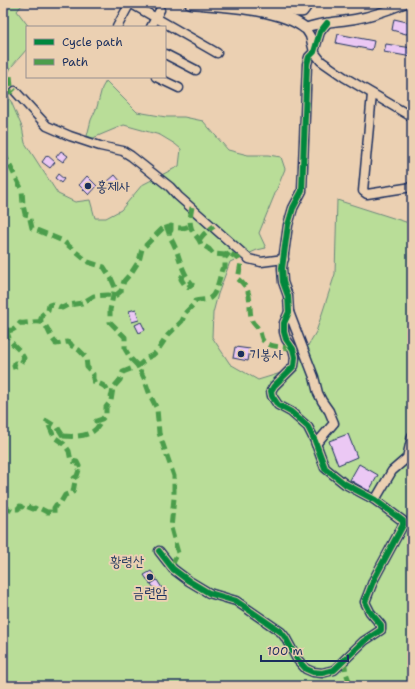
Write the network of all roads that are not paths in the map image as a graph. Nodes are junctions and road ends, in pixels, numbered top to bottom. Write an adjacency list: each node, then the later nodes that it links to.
1 (130, 3): 7 (street); 9 (street)
2 (190, 3): 5 (main road)
3 (306, 3): 5 (street)
4 (406, 3): 8 (street)
5 (255, 8): 11 (main road)
6 (160, 10): 7 (street)
7 (156, 18): 10 (street); 13 (street)
8 (327, 23): 11 (street); 12 (street)
9 (118, 26)
10 (152, 26)
11 (305, 28): 12 (street)
12 (314, 52): 19 (street); 22 (street)
13 (217, 53)
14 (166, 55): 15 (street)
15 (196, 70)
16 (158, 78): 17 (street)
17 (179, 88)
18 (15, 91): 22 (street)
19 (372, 94): 20 (street); 21 (street)
20 (412, 117)
21 (412, 187)
22 (284, 259): 23 (street)
23 (289, 312): 25 (street); 25 (street)
24 (412, 436): 26 (street)
25 (316, 444): 26 (street)
26 (375, 500): 27 (street)
27 (159, 551)

